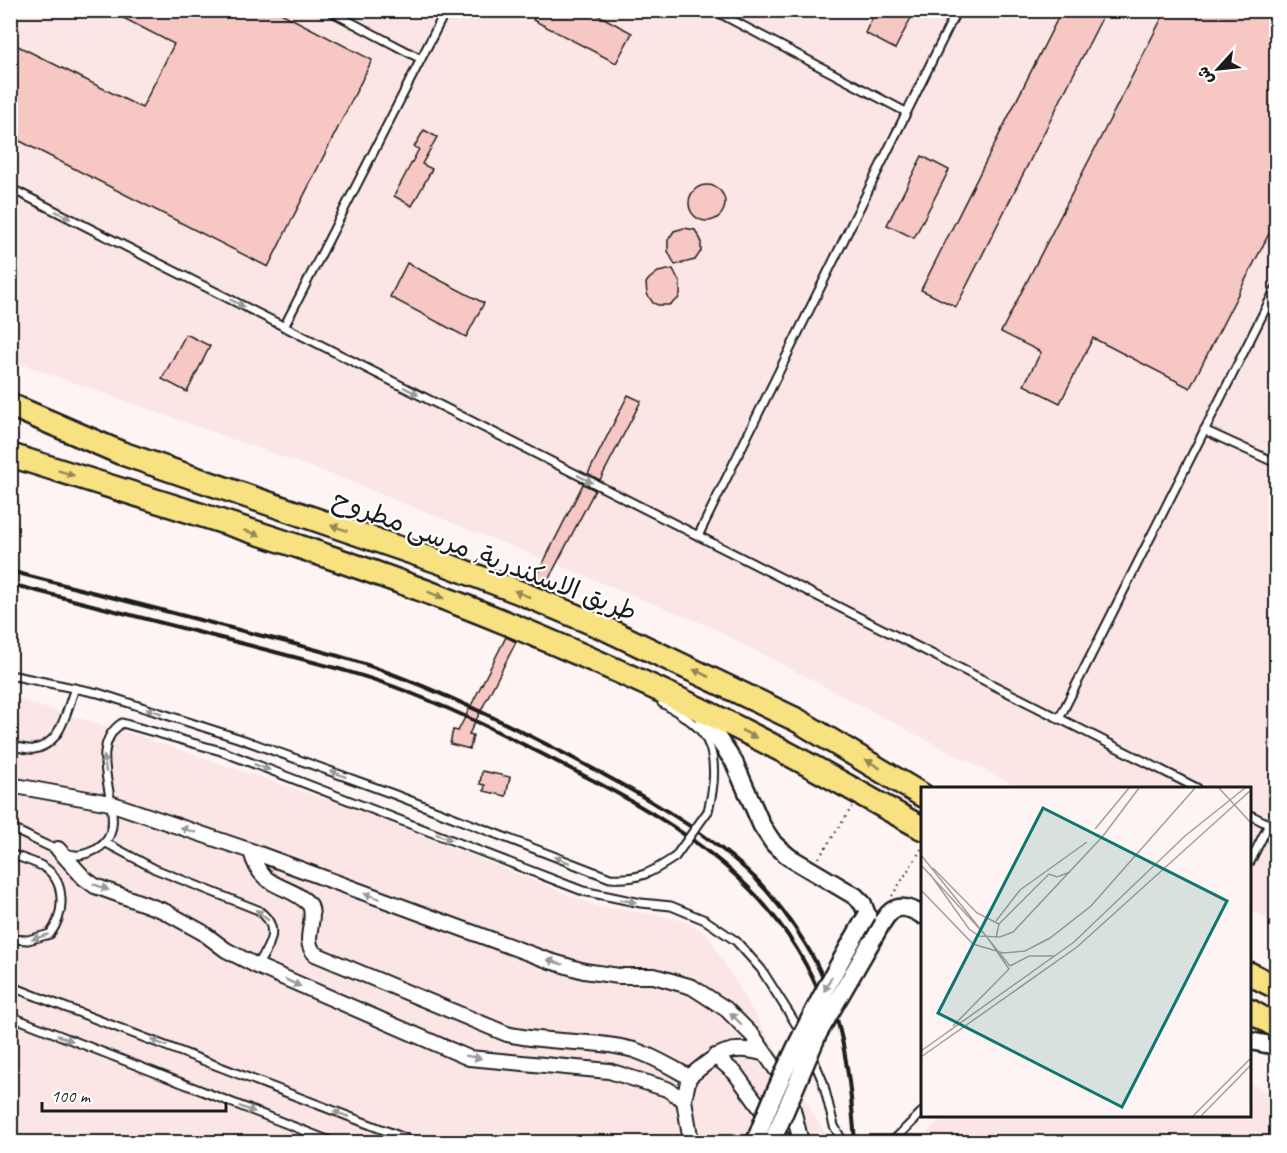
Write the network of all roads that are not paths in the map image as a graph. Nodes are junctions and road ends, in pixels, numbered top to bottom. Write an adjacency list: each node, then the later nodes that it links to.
1 (328, 10): 5 (lane)
2 (446, 10): 5 (lane)
3 (713, 10): 6 (lane)
4 (957, 10): 6 (lane)
5 (421, 59): 9 (lane)
6 (906, 112): 14 (lane)
7 (10, 188): 9 (lane, one-way to 9)
8 (1276, 288): 11 (lane)
9 (284, 327): 14 (lane, one-way to 14)
10 (10, 405): 26 (main road, طريق الاسكندرية, مرسى مطروح, one-way to 10)
11 (1204, 430): 13 (lane); 21 (lane)
12 (10, 455): 15 (main road, one-way to 15)
13 (1276, 463)
14 (698, 536): 21 (lane)
15 (591, 659): 18 (lane); 20 (main road)
16 (10, 675): 17 (lane)
17 (75, 688): 19 (lane, one-way to 17, bridge); 22 (lane)
18 (644, 692)
19 (653, 697)
20 (697, 708): 23 (street); 30 (main road, one-way to 30)
21 (1059, 718): 25 (lane)
22 (10, 745)
23 (745, 784): 38 (street); 38 (street)
24 (10, 785): 27 (street)
25 (1193, 787)
26 (921, 794)
27 (110, 803): 32 (lane); 34 (street, one-way to 27); 63 (lane, one-way to 63)
28 (1251, 815): 29 (lane)
29 (1273, 826): 36 (lane)
30 (921, 827)
31 (10, 828): 33 (lane)
32 (106, 843): 33 (lane); 42 (lane, one-way to 32)
33 (58, 849): 42 (street, one-way to 42)
34 (251, 851): 51 (street, one-way to 34); 53 (street)
35 (10, 854): 39 (lane, one-way to 39)
36 (1251, 860)
37 (921, 914): 41 (street, bridge)
38 (867, 915): 40 (street, bridge)
39 (10, 939)
40 (843, 956): 41 (street, bridge); 59 (street, one-way to 59, bridge)
41 (859, 965): 60 (street, bridge)
42 (257, 966): 54 (street, one-way to 54)
43 (1251, 974): 45 (main road)
44 (10, 986): 58 (lane, one-way to 44)
45 (1276, 987)
46 (1251, 1012): 48 (main road)
47 (10, 1016): 57 (lane, one-way to 57)
48 (1276, 1026)
49 (1251, 1041): 50 (street)
50 (1276, 1046)
51 (766, 1054): 52 (street); 62 (street)
52 (715, 1056): 53 (street); 61 (street)
53 (689, 1077): 54 (street)
54 (684, 1100): 56 (street)
55 (921, 1113): 64 (lane)
56 (688, 1139)
57 (333, 1143)
58 (415, 1143)
59 (755, 1143)
60 (772, 1143)
61 (785, 1143)
62 (801, 1143)
63 (843, 1143)
64 (892, 1143)

